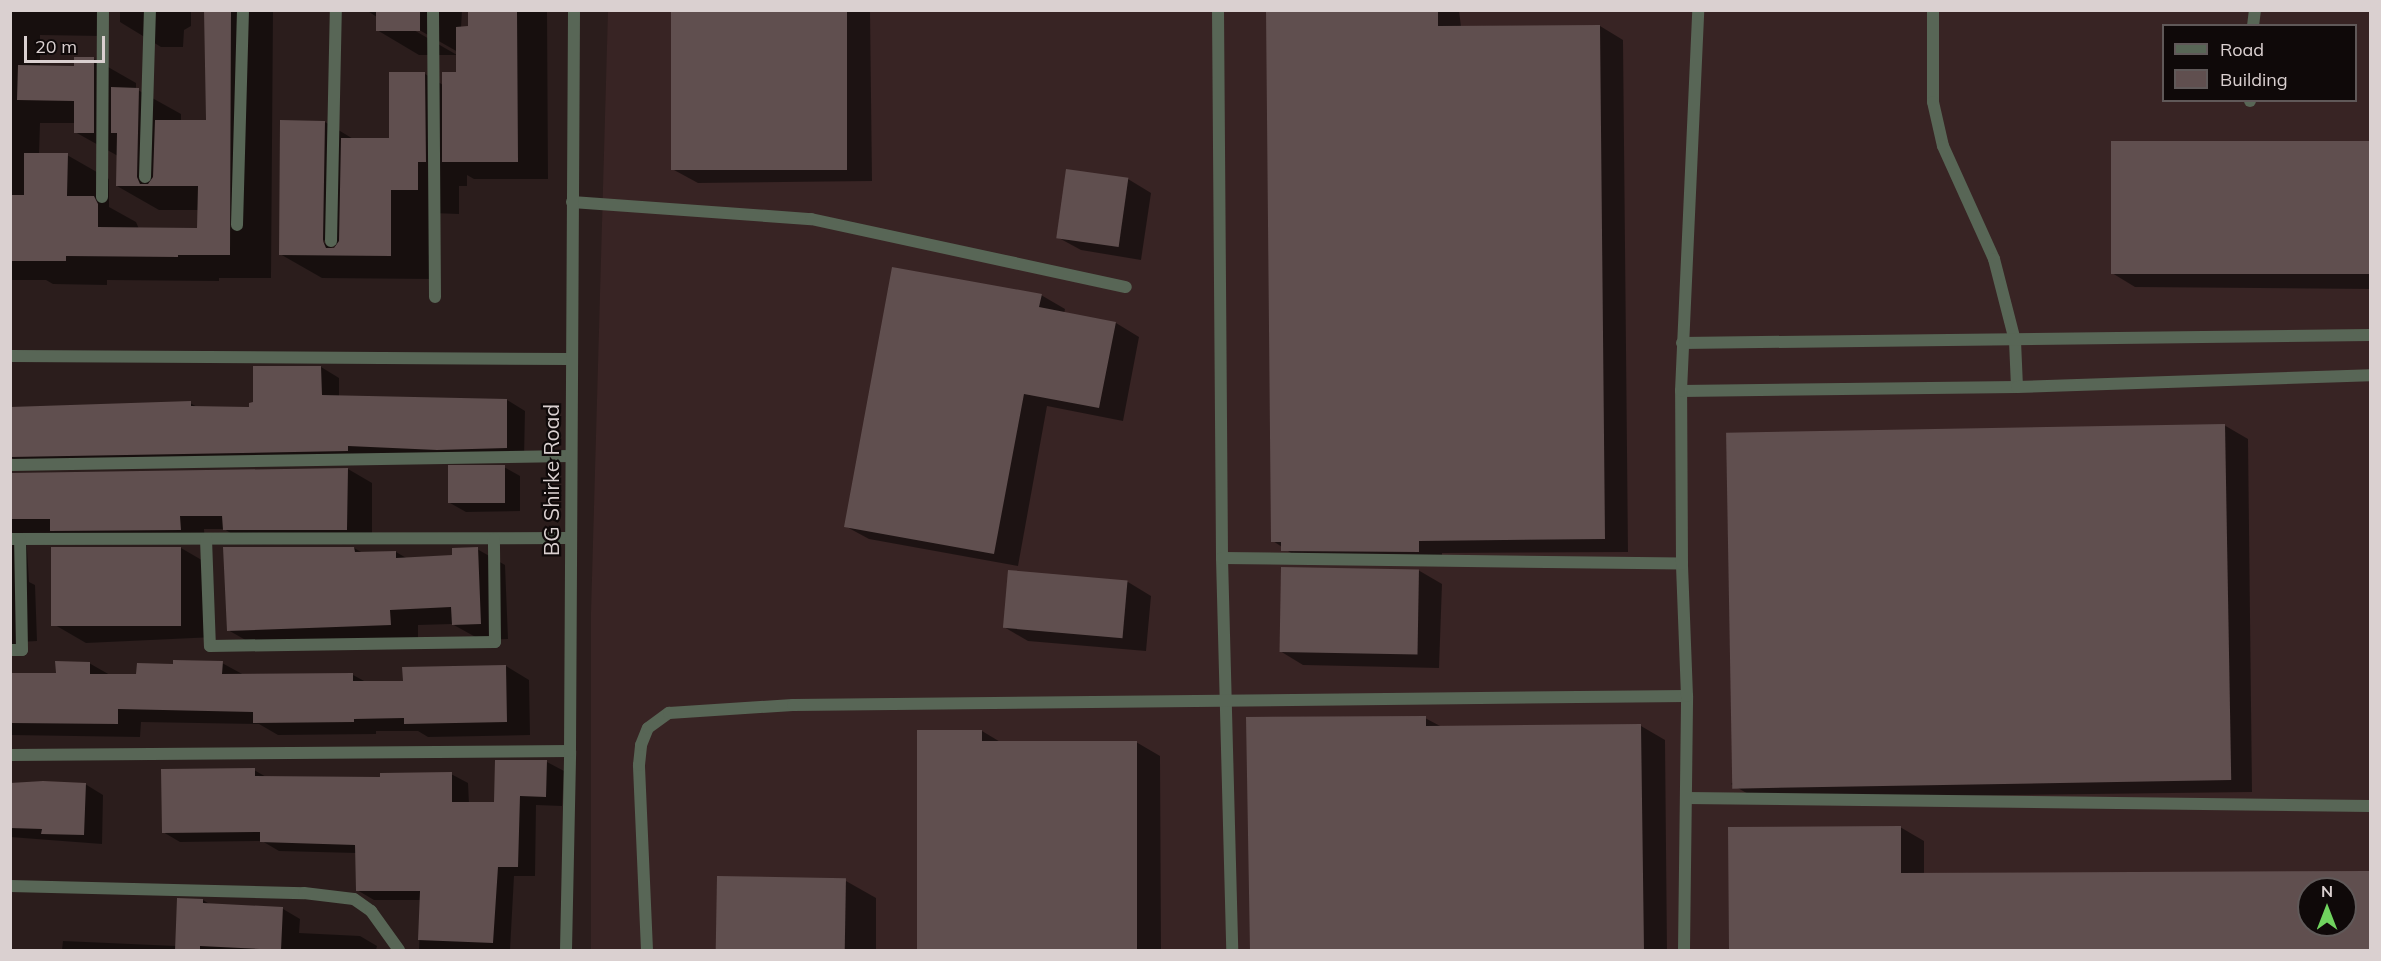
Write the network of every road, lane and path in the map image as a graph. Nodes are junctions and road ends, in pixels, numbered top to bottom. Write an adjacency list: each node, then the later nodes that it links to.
1 (103, 10): 11 (street)
2 (150, 10): 10 (street)
3 (243, 10): 13 (street)
4 (336, 10): 14 (street)
5 (433, 10): 16 (street)
6 (574, 10): 12 (street, BG Shirke Road)
7 (1218, 10): 31 (street)
8 (1698, 10): 19 (street)
9 (1933, 10): 18 (street)
10 (145, 177)
11 (102, 197)
12 (572, 202): 15 (street); 21 (street, BG Shirke Road)
13 (237, 225)
14 (331, 241)
15 (1126, 287)
16 (435, 297)
17 (2370, 336): 18 (street)
18 (2015, 341): 19 (street); 23 (street)
19 (1682, 343): 24 (street)
20 (10, 356): 21 (street)
21 (571, 358): 25 (street, BG Shirke Road)
22 (2370, 375): 23 (street)
23 (2017, 387): 24 (street)
24 (1681, 391): 32 (street)
25 (570, 456): 26 (street); 27 (street, BG Shirke Road)
26 (10, 465)
27 (570, 538): 30 (street); 36 (street, BG Shirke Road)
28 (15, 539): 29 (street); 33 (street)
29 (206, 539): 30 (street); 30 (street)
30 (494, 539)
31 (1222, 558): 32 (street); 35 (street)
32 (1682, 564): 34 (street)
33 (10, 650)
34 (1687, 696): 35 (street); 38 (street)
35 (1227, 701): 43 (street); 44 (street)
36 (570, 751): 37 (street); 42 (street, BG Shirke Road)
37 (10, 755)
38 (1686, 798): 39 (street); 45 (street)
39 (2370, 806)
40 (10, 886): 41 (street)
41 (399, 951)
42 (566, 951)
43 (647, 951)
44 (1232, 951)
45 (1684, 951)

